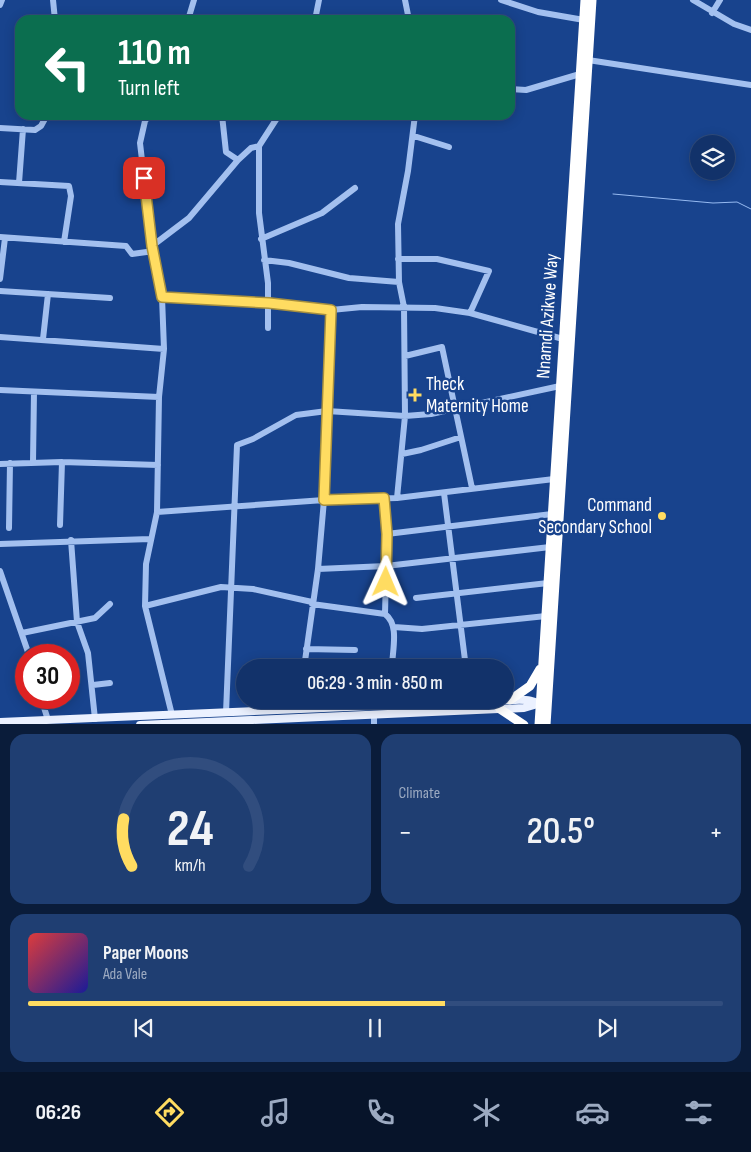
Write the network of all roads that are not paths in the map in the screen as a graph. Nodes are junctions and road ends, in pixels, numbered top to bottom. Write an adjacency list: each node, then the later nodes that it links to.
1 (2, 0): 11 (street)
2 (53, 0): 13 (street)
3 (194, 0): 14 (street)
4 (319, 0): 15 (street)
5 (405, 0): 16 (street)
6 (501, 0): 17 (street)
7 (585, 0): 17 (highway, Nnamdi Azikwe Way)
8 (592, 0): 19 (highway, Nnamdi Azikwe Way)
9 (693, 0): 12 (street)
10 (720, 0): 12 (street)
11 (0, 5)
12 (712, 13): 18 (street)
13 (54, 15)
14 (190, 15)
15 (316, 15)
16 (407, 15)
17 (584, 20): 20 (highway, Nnamdi Azikwe Way)
18 (751, 30)
19 (588, 60): 21 (street); 114 (highway, Nnamdi Azikwe Way)
20 (580, 74): 22 (street); 56 (highway, Nnamdi Azikwe Way)
21 (751, 85)
22 (515, 89)
23 (44, 120): 29 (street)
24 (146, 120): 40 (street)
25 (223, 120): 33 (street)
26 (276, 120): 31 (street)
27 (414, 120): 30 (street)
28 (0, 128): 29 (street)
29 (22, 129): 35 (street)
30 (414, 136): 32 (street); 41 (street)
31 (259, 146): 33 (street); 38 (street)
32 (449, 147)
33 (238, 160): 40 (street)
34 (0, 182): 35 (street)
35 (19, 182): 39 (street)
36 (354, 188): 38 (street)
37 (2, 238): 39 (street); 43 (street)
38 (261, 239): 42 (street)
39 (64, 242): 40 (street)
40 (153, 248): 47 (street)
41 (398, 259): 44 (street); 52 (street)
42 (264, 260): 44 (street); 49 (street)
43 (0, 279)
44 (399, 282): 50 (street)
45 (0, 291): 46 (street)
46 (48, 294): 48 (street); 55 (street)
47 (162, 297): 49 (street); 57 (street)
48 (110, 298)
49 (269, 303): 51 (street); 53 (street)
50 (404, 307): 51 (street); 52 (street); 58 (street)
51 (331, 310): 64 (street)
52 (470, 313): 56 (street)
53 (268, 328)
54 (0, 337): 55 (street)
55 (43, 339): 57 (street)
56 (563, 340): 59 (highway, Nnamdi Azikwe Way)
57 (164, 349): 62 (street)
58 (405, 356): 63 (street); 65 (street)
59 (560, 386): 63 (street); 73 (highway, Nnamdi Azikwe Way)
60 (0, 390): 61 (street)
61 (34, 392): 62 (street); 68 (street)
62 (160, 397): 72 (street)
63 (455, 408): 65 (street); 66 (street)
64 (327, 410): 65 (street); 78 (street); 79 (street)
65 (405, 416): 67 (street)
66 (461, 437): 67 (street); 74 (street)
67 (402, 454): 77 (street)
68 (33, 462): 69 (street); 70 (street)
69 (62, 462): 72 (street); 82 (street)
70 (10, 463): 71 (street); 84 (street)
71 (0, 464)
72 (158, 465): 80 (street)
73 (554, 479): 74 (street); 81 (highway, Nnamdi Azikwe Way)
74 (472, 488): 75 (street)
75 (444, 494): 77 (street); 83 (street)
76 (384, 498): 77 (street); 78 (street); 85 (street)
77 (397, 498)
78 (324, 500): 79 (street); 92 (street)
79 (234, 506): 80 (street); 95 (street)
80 (157, 512): 86 (street)
81 (552, 514): 83 (street); 89 (highway, Nnamdi Azikwe Way)
82 (60, 525)
83 (448, 527): 85 (street); 90 (street)
84 (9, 528)
85 (387, 534): 91 (street)
86 (150, 539): 87 (street); 100 (street)
87 (71, 540): 88 (street); 103 (street)
88 (0, 544)
89 (550, 547): 90 (street); 94 (highway, Nnamdi Azikwe Way)
90 (453, 559): 91 (street); 96 (street)
91 (386, 566): 92 (street); 101 (street)
92 (318, 569): 98 (street)
93 (0, 571): 106 (street)
94 (548, 583): 96 (street); 102 (highway, Nnamdi Azikwe Way)
95 (232, 588): 98 (street); 100 (street); 125 (street)
96 (458, 593): 97 (street); 104 (street)
97 (416, 598)
98 (312, 603): 101 (street); 108 (street)
99 (110, 604): 103 (street)
100 (146, 606): 127 (street)
101 (386, 614): 105 (street)
102 (546, 616): 104 (street); 110 (highway, Nnamdi Azikwe Way)
103 (77, 622): 106 (street); 116 (street)
104 (461, 626): 105 (street); 113 (street)
105 (394, 627): 112 (street)
106 (22, 633): 107 (street)
107 (25, 644)
108 (306, 649): 109 (street); 111 (street)
109 (355, 650)
110 (543, 656): 117 (highway); 119 (highway, Nnamdi Azikwe Way)
111 (305, 659)
112 (392, 659)
113 (465, 659)
114 (549, 680): 119 (main road); 133 (highway, Nnamdi Azikwe Way)
115 (110, 683): 116 (street)
116 (92, 685): 129 (street)
117 (514, 697)
118 (514, 700): 119 (main road)
119 (540, 704): 120 (main road); 133 (highway, Nnamdi Azikwe Way)
120 (514, 708)
121 (45, 709): 130 (street)
122 (313, 709): 124 (main road)
123 (500, 709): 126 (main road); 136 (highway)
124 (300, 710): 128 (main road)
125 (226, 713): 127 (main road); 128 (main road)
126 (374, 714): 131 (main road); 135 (street)
127 (172, 715): 129 (main road)
128 (256, 715): 131 (main road); 134 (main road)
129 (95, 719): 130 (main road)
130 (48, 720): 132 (main road)
131 (294, 721)
132 (0, 722)
133 (544, 723)
134 (140, 724)
135 (374, 724)
136 (524, 724)

